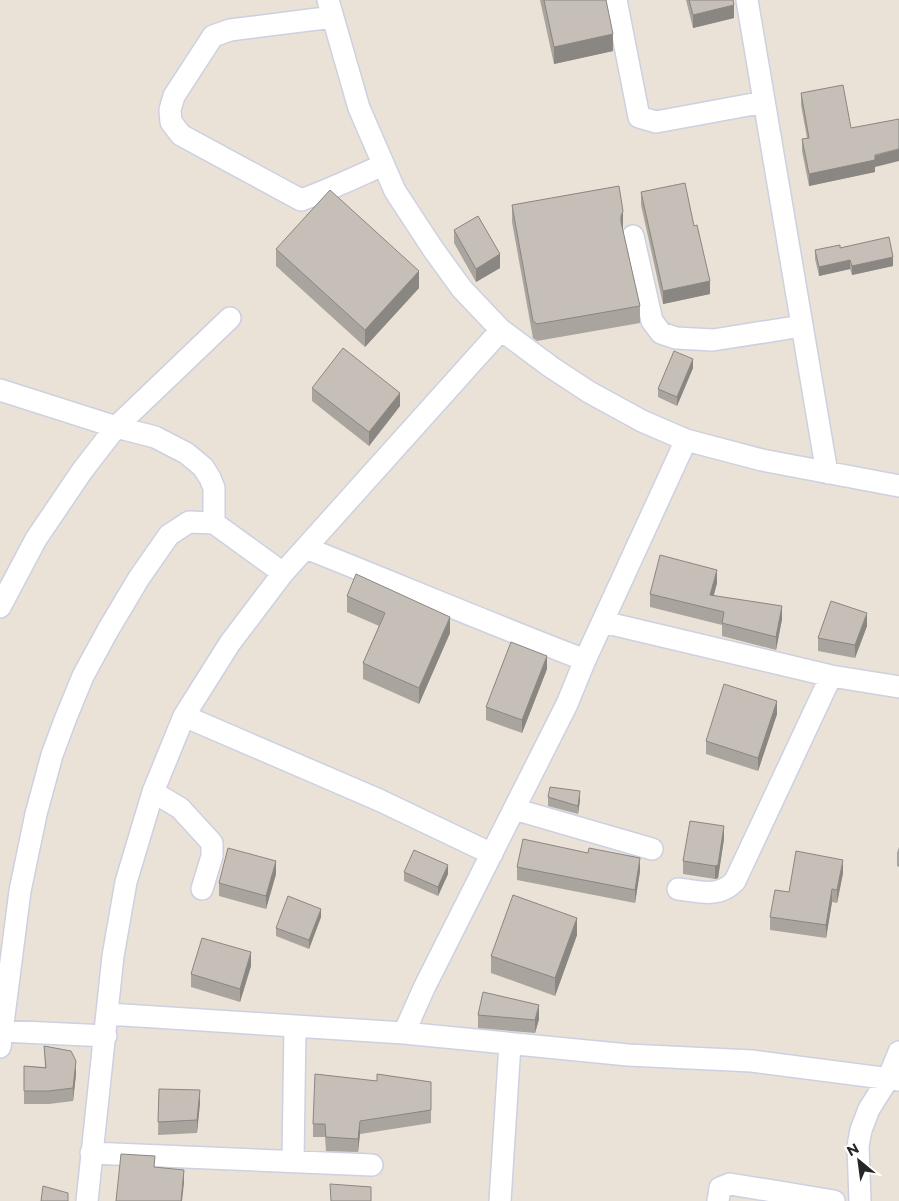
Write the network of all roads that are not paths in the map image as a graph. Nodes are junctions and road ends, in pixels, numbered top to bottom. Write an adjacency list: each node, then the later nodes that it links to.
1 (616, 0): 4 (street)
2 (747, 0): 4 (street)
3 (331, 9): 5 (street); 5 (street)
4 (764, 102): 8 (street)
5 (383, 165): 9 (street)
6 (633, 236): 8 (street)
7 (230, 318): 11 (street)
8 (802, 326): 13 (street)
9 (501, 330): 12 (street); 16 (street)
10 (0, 390): 11 (street)
11 (116, 427): 15 (street); 18 (street)
12 (686, 440): 13 (street); 19 (street)
13 (827, 473): 14 (street)
14 (899, 486)
15 (214, 523): 17 (street); 34 (street)
16 (306, 548): 17 (street); 20 (street)
17 (283, 573): 23 (street)
18 (0, 607)
19 (603, 622): 20 (street); 21 (street)
20 (585, 660): 25 (street)
21 (831, 676): 22 (street); 29 (street)
22 (899, 687)
23 (184, 716): 24 (street); 27 (street)
24 (153, 792): 28 (street); 30 (street)
25 (514, 809): 26 (street); 27 (street)
26 (652, 849)
27 (492, 854): 32 (street)
28 (202, 889)
29 (678, 889)
30 (108, 1014): 31 (street); 33 (street)
31 (295, 1027): 32 (street); 39 (street)
32 (404, 1033): 35 (street)
33 (106, 1036): 34 (street); 38 (street)
34 (1, 1039)
35 (510, 1044): 37 (street); 42 (street)
36 (899, 1052): 37 (street)
37 (894, 1079): 45 (street)
38 (91, 1153): 39 (street); 41 (street)
39 (293, 1161): 40 (street)
40 (372, 1165)
41 (87, 1201)
42 (500, 1201)
43 (718, 1201): 44 (street)
44 (834, 1201)
45 (860, 1201)

